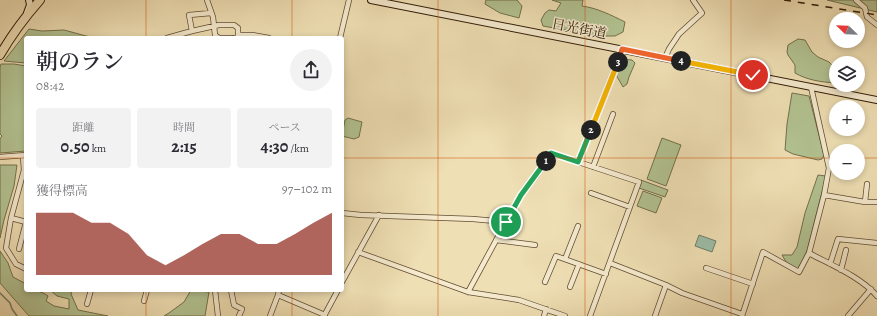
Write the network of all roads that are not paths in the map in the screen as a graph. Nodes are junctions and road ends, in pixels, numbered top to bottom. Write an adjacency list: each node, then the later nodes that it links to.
1 (29, 0): 9 (main road)
2 (40, 0): 9 (highway)
3 (207, 0): 8 (street)
4 (349, 0): 18 (street)
5 (371, 0): 19 (main road, 日光街道)
6 (693, 0): 21 (street)
7 (856, 0): 10 (street)
8 (212, 13): 11 (street); 12 (street)
9 (26, 16): 20 (highway)
10 (877, 25)
11 (214, 26): 12 (street); 14 (street); 15 (street)
12 (192, 31): 13 (street)
13 (182, 36)
14 (216, 36)
15 (235, 36)
16 (244, 36): 17 (street)
17 (258, 36)
18 (340, 36)
19 (622, 49): 21 (main road, 日光街道); 27 (street)
20 (0, 56)
21 (665, 58): 22 (main road, 日光街道)
22 (811, 87): 23 (main road, 日光街道); 32 (street)
23 (877, 100)
24 (612, 114): 28 (street)
25 (24, 156): 26 (street)
26 (0, 158)
27 (578, 162): 28 (street); 40 (street)
28 (593, 167): 35 (street)
29 (24, 170): 38 (street)
30 (867, 184): 33 (street)
31 (591, 193): 35 (street)
32 (824, 195): 33 (street); 49 (street)
33 (866, 202): 34 (street)
34 (877, 202)
35 (630, 207): 51 (street)
36 (344, 213): 37 (street)
37 (379, 216): 40 (street); 48 (street)
38 (11, 218): 39 (street); 54 (street)
39 (24, 221)
40 (506, 222): 43 (street)
41 (578, 226): 50 (street)
42 (24, 230): 46 (street)
43 (496, 240): 45 (street); 70 (street)
44 (877, 243): 53 (street)
45 (535, 245)
46 (19, 249)
47 (846, 250): 56 (street)
48 (358, 252): 58 (street); 70 (street)
49 (809, 253): 53 (street); 60 (street)
50 (565, 259): 52 (street); 59 (street)
51 (610, 263): 57 (street); 61 (street)
52 (579, 264): 57 (street); 62 (street)
53 (830, 264): 56 (street)
54 (24, 268)
55 (706, 268): 60 (street)
56 (841, 270): 63 (street)
57 (606, 274): 83 (street)
58 (344, 278)
59 (545, 282)
60 (753, 284): 77 (street)
61 (666, 285): 77 (street); 84 (street)
62 (570, 287)
63 (871, 289): 71 (street); 85 (street)
64 (90, 292): 73 (street)
65 (146, 292): 72 (street)
66 (215, 292): 78 (street)
67 (231, 292): 79 (street)
68 (278, 292): 75 (street); 80 (street)
69 (337, 292): 75 (street)
70 (468, 292): 74 (street)
71 (877, 296)
72 (144, 301)
73 (87, 304)
74 (546, 309): 76 (street); 81 (street)
75 (324, 315)
76 (559, 315): 82 (street)
77 (742, 315)
78 (218, 316)
79 (240, 316)
80 (270, 316)
81 (544, 316)
82 (565, 316)
83 (590, 316)
84 (655, 316)
85 (848, 316)

